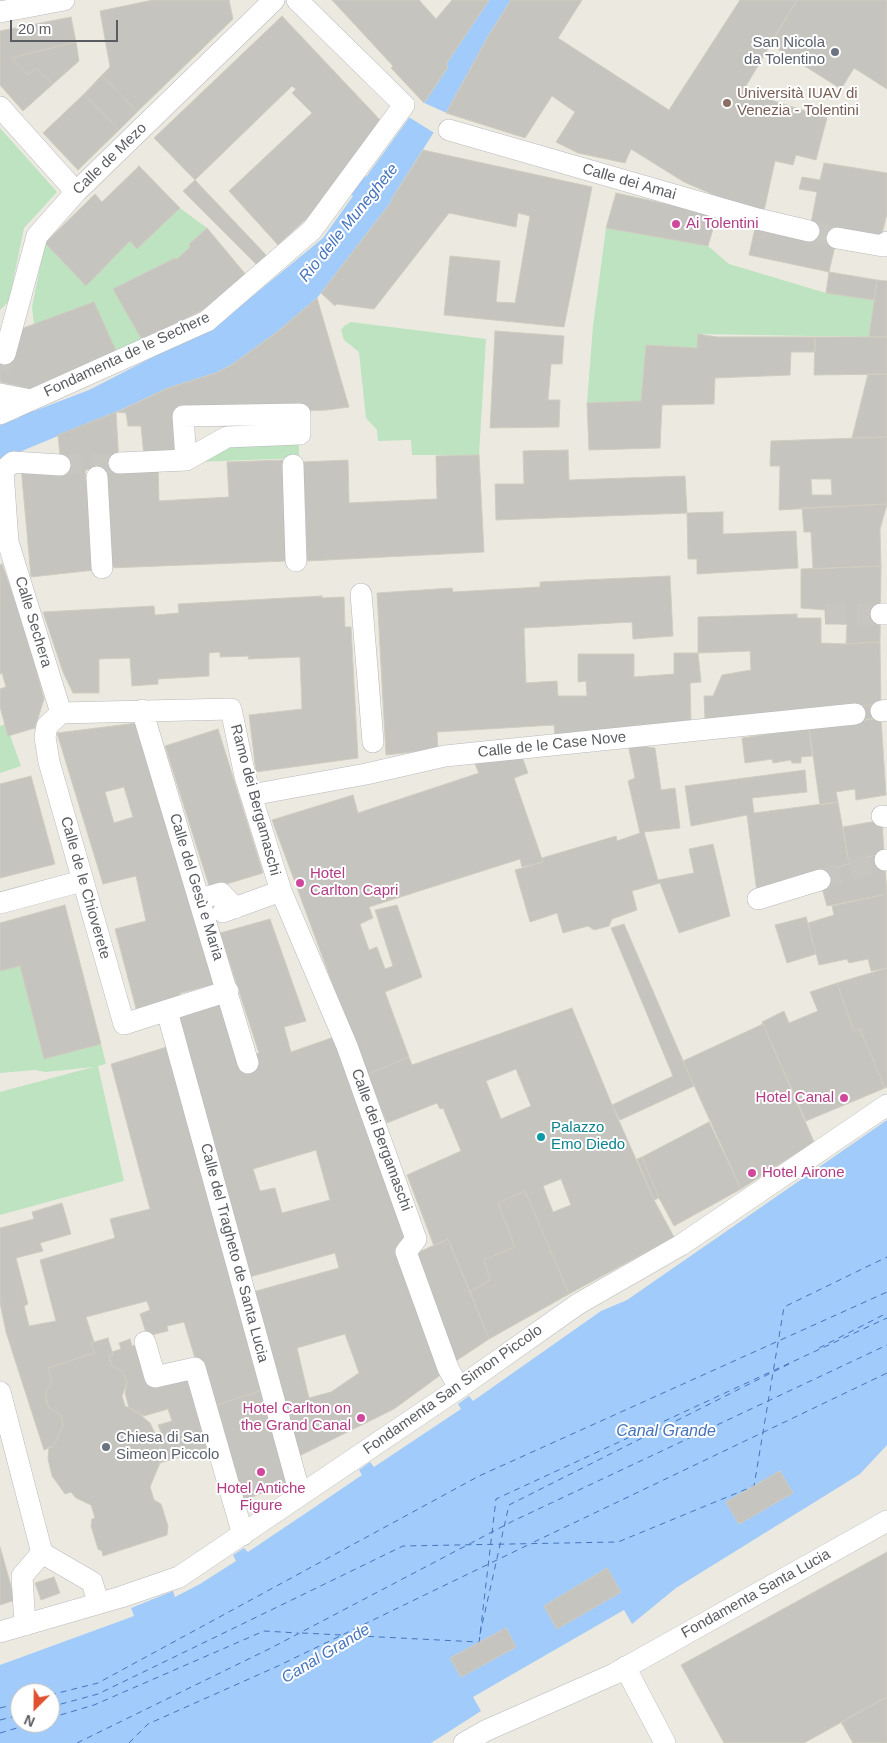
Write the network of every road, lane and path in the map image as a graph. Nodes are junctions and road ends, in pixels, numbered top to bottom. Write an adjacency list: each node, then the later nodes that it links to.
1 (60, 0): 4 (street)
2 (274, 0): 7 (street, Calle de Mezo)
3 (297, 0): 13 (street, Fondamenta de le Sechere)
4 (0, 12)
5 (0, 107): 7 (street)
6 (449, 130): 8 (street, Calle dei Amai)
7 (76, 192): 11 (street, Calle de Mezo)
8 (809, 231)
9 (837, 238): 10 (street)
10 (885, 244)
11 (5, 354)
12 (0, 394): 13 (street)
13 (31, 400): 14 (street, Fondamenta de le Sechere)
14 (0, 414)
15 (227, 416): 16 (street); 16 (street); 17 (street)
16 (227, 437): 17 (street)
17 (189, 458): 18 (street)
18 (119, 464)
19 (60, 465): 22 (street, Calle Sechera)
20 (293, 465): 23 (street)
21 (97, 477): 24 (street)
22 (4, 543): 27 (street, Calle Sechera)
23 (296, 561)
24 (102, 568)
25 (360, 594): 29 (street)
26 (142, 710): 27 (street); 30 (street, Ramo dei Bergamaschi); 34 (street, Calle del Gesù e Maria)
27 (60, 713): 32 (street, Calle de le Chioverete)
28 (855, 714): 29 (street, Calle de le Case Nove)
29 (372, 756): 30 (street, Calle de le Case Nove)
30 (251, 795): 33 (street, Ramo dei Bergamaschi)
31 (820, 880): 35 (street)
32 (82, 881): 36 (street); 39 (street, Calle de le Chioverete)
33 (281, 891): 37 (street); 43 (street, Calle dei Bergamaschi)
34 (200, 899): 37 (street, Calle del Gesù e Maria); 37 (street)
35 (758, 899)
36 (0, 903)
37 (220, 914): 38 (street, Calle del Gesù e Maria)
38 (228, 991): 39 (street); 40 (street, Calle del Gesù e Maria)
39 (167, 1011): 45 (street, Calle del Tragheto de Santa Lucia)
40 (248, 1063)
41 (887, 1105): 43 (street, Fondamenta San Simon Piccolo)
42 (145, 1342): 47 (street)
43 (458, 1388): 45 (street, Fondamenta San Simon Piccolo)
44 (0, 1392): 48 (street)
45 (300, 1494): 47 (street, Fondamenta San Simon Piccolo)
46 (887, 1522): 52 (street, Fondamenta Santa Lucia)
47 (243, 1535): 49 (street, Fondamenta San Simon Piccolo)
48 (42, 1553): 49 (street); 50 (street)
49 (98, 1602): 50 (street, Fondamenta San Simon Piccolo)
50 (25, 1625): 51 (street, Fondamenta San Simon Piccolo)
51 (0, 1632)
52 (625, 1667): 53 (street, Fondamenta Santa Lucia); 54 (street)
53 (464, 1743)
54 (665, 1743)

